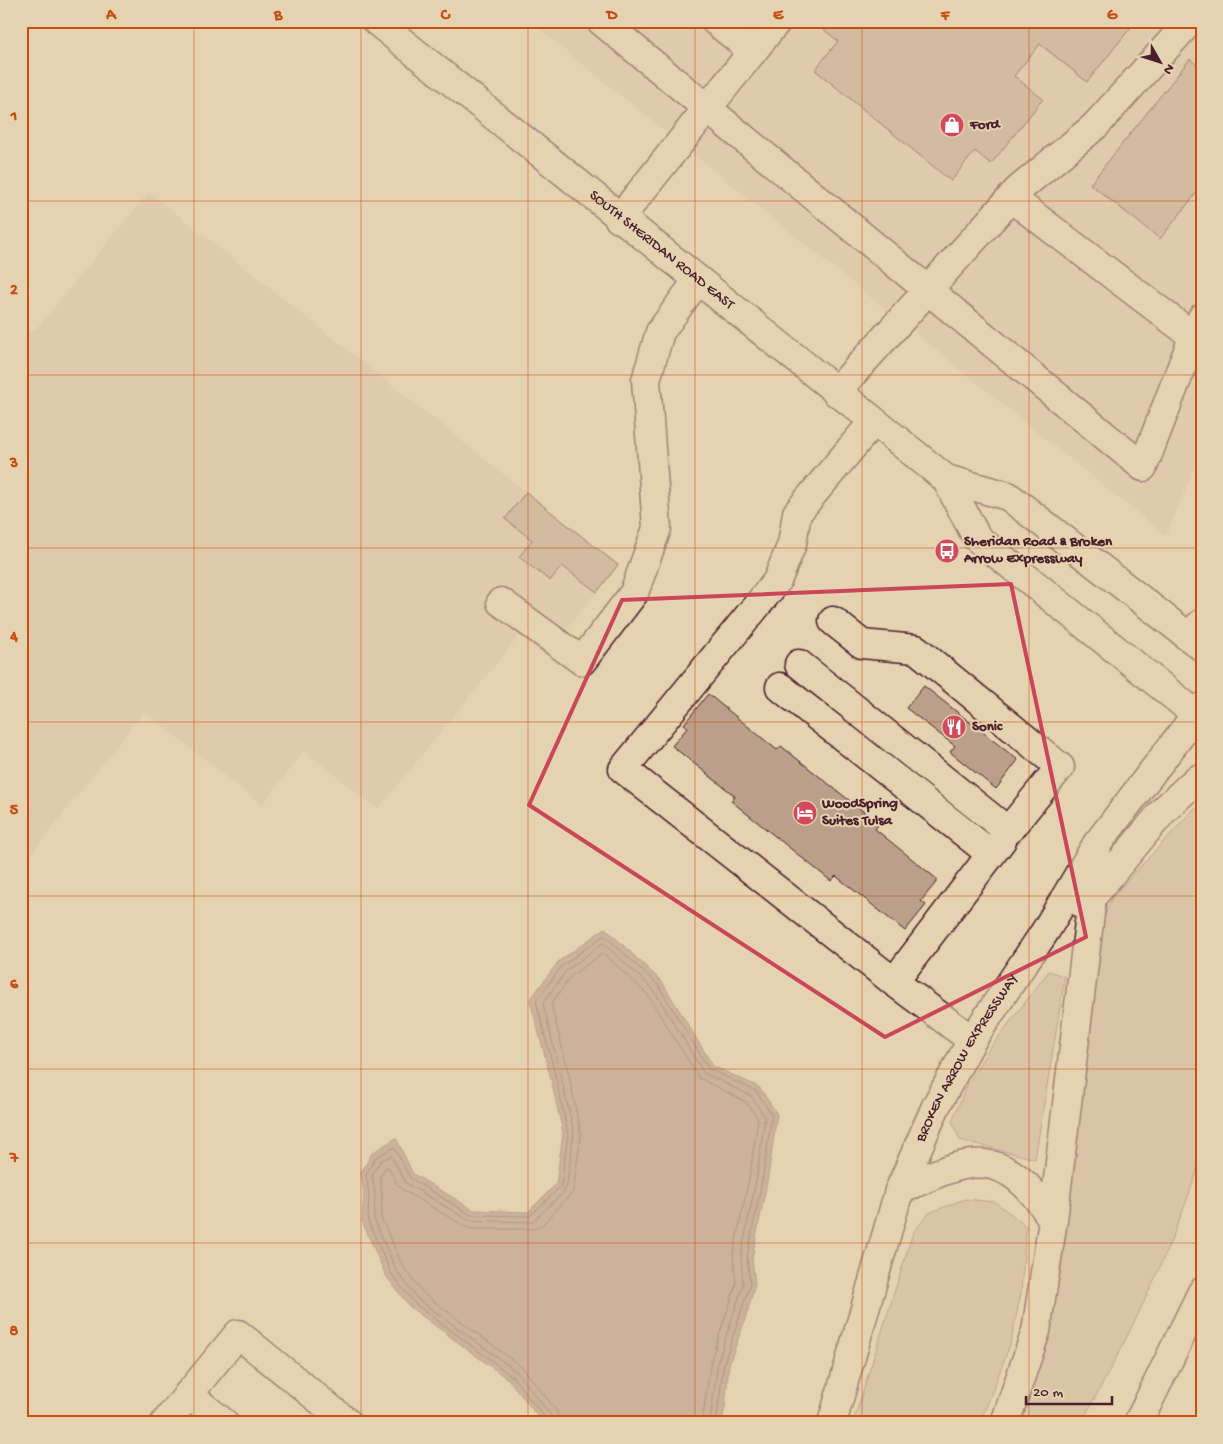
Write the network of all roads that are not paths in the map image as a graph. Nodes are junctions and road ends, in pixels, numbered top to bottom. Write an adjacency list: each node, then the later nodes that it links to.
1 (376, 21): 9 (main road, SOUTH SHERIDAN ROAD EAST)
2 (600, 21): 7 (main road)
3 (715, 21): 6 (main road)
4 (777, 21): 6 (main road)
5 (1190, 21): 8 (main road)
6 (753, 51): 7 (main road)
7 (707, 108): 9 (main road); 11 (main road)
8 (1011, 198): 11 (main road); 12 (main road)
9 (620, 219): 10 (main road, SOUTH SHERIDAN ROAD EAST)
10 (697, 281): 13 (main road, SOUTH SHERIDAN ROAD EAST); 16 (main road)
11 (927, 291): 12 (main road); 13 (main road)
12 (1198, 327)
13 (836, 392): 14 (main road, SOUTH SHERIDAN ROAD EAST)
14 (873, 422): 15 (main road, SOUTH SHERIDAN ROAD EAST); 28 (main road)
15 (946, 480): 18 (main road, SOUTH SHERIDAN ROAD EAST); 21 (main road, SOUTH SHERIDAN ROAD EAST)
16 (501, 602)
17 (832, 621): 23 (main road)
18 (1197, 635)
19 (799, 664): 23 (main road)
20 (780, 687): 25 (main road)
21 (1200, 713): 24 (main road, BROKEN ARROW EXPRESSWAY)
22 (1202, 777): 26 (main road, BROKEN ARROW EXPRESSWAY)
23 (1008, 831): 25 (main road)
24 (1097, 844): 26 (main road); 27 (main road, BROKEN ARROW EXPRESSWAY)
25 (991, 854): 28 (main road)
26 (1092, 897): 27 (main road, BROKEN ARROW EXPRESSWAY); 31 (main road)
27 (1046, 930): 29 (main road, BROKEN ARROW EXPRESSWAY)
28 (894, 982): 29 (main road)
29 (972, 1040): 30 (main road, BROKEN ARROW EXPRESSWAY)
30 (899, 1191): 31 (main road); 37 (main road, BROKEN ARROW EXPRESSWAY)
31 (1053, 1220): 38 (main road)
32 (1202, 1292): 39 (main road)
33 (188, 1394): 34 (main road); 35 (main road); 36 (main road)
34 (165, 1423)
35 (224, 1423)
36 (348, 1423)
37 (832, 1423)
38 (1005, 1423)
39 (1138, 1423)

